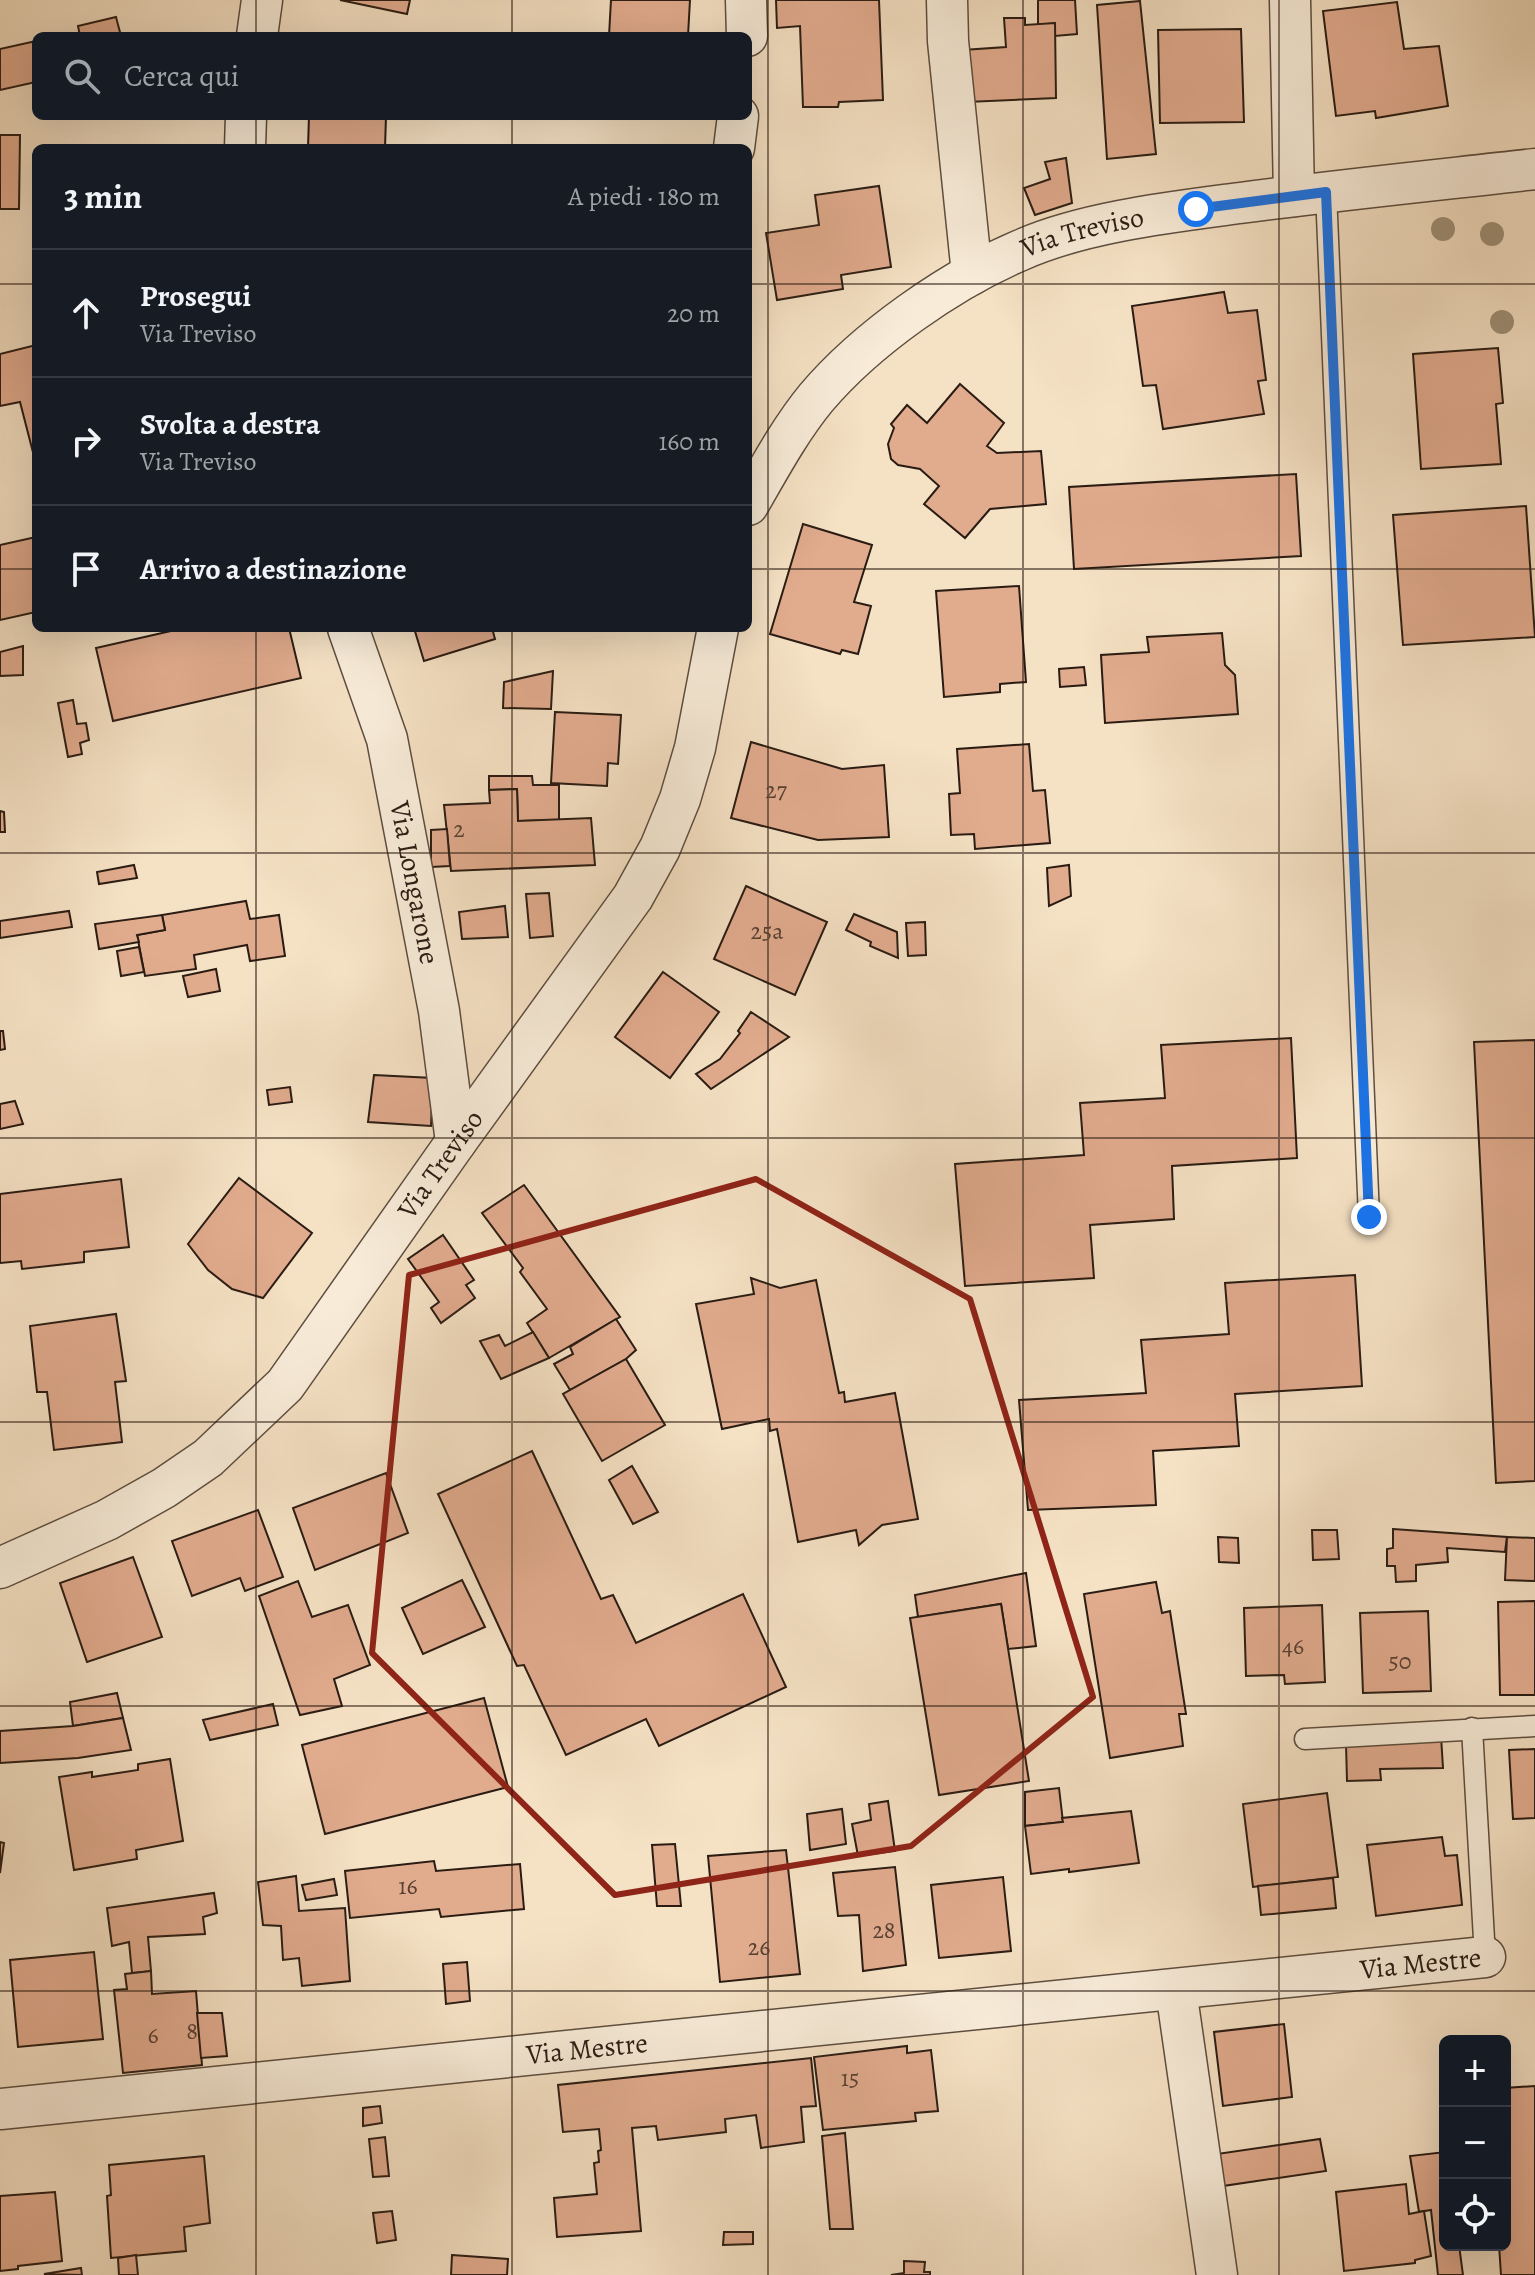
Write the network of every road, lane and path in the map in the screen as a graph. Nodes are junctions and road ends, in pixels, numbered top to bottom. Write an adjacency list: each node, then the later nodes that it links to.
1 (262, 0): 5 (street)
2 (746, 0): 6 (street)
3 (947, 0): 13 (street)
4 (1290, 0): 12 (street)
5 (258, 32)
6 (747, 32)
7 (246, 120): 9 (street)
8 (738, 120): 10 (street)
9 (245, 144)
10 (734, 144)
11 (1535, 169): 12 (street, Via Treviso)
12 (1310, 194): 13 (street, Via Treviso); 18 (lane)
13 (972, 274): 14 (street, Via Treviso)
14 (752, 498)
15 (349, 632): 17 (street, Via Longarone)
16 (717, 632): 17 (street, Via Treviso)
17 (456, 1142): 19 (street, Via Treviso)
18 (1369, 1217)
19 (0, 1568)
20 (1535, 1726): 21 (lane)
21 (1472, 1728): 22 (lane); 23 (lane, Via Mestre)
22 (1305, 1739)
23 (1485, 1957): 24 (street, Via Mestre)
24 (1176, 1990): 25 (street, Via Mestre); 26 (street)
25 (0, 2109)
26 (1217, 2275)

